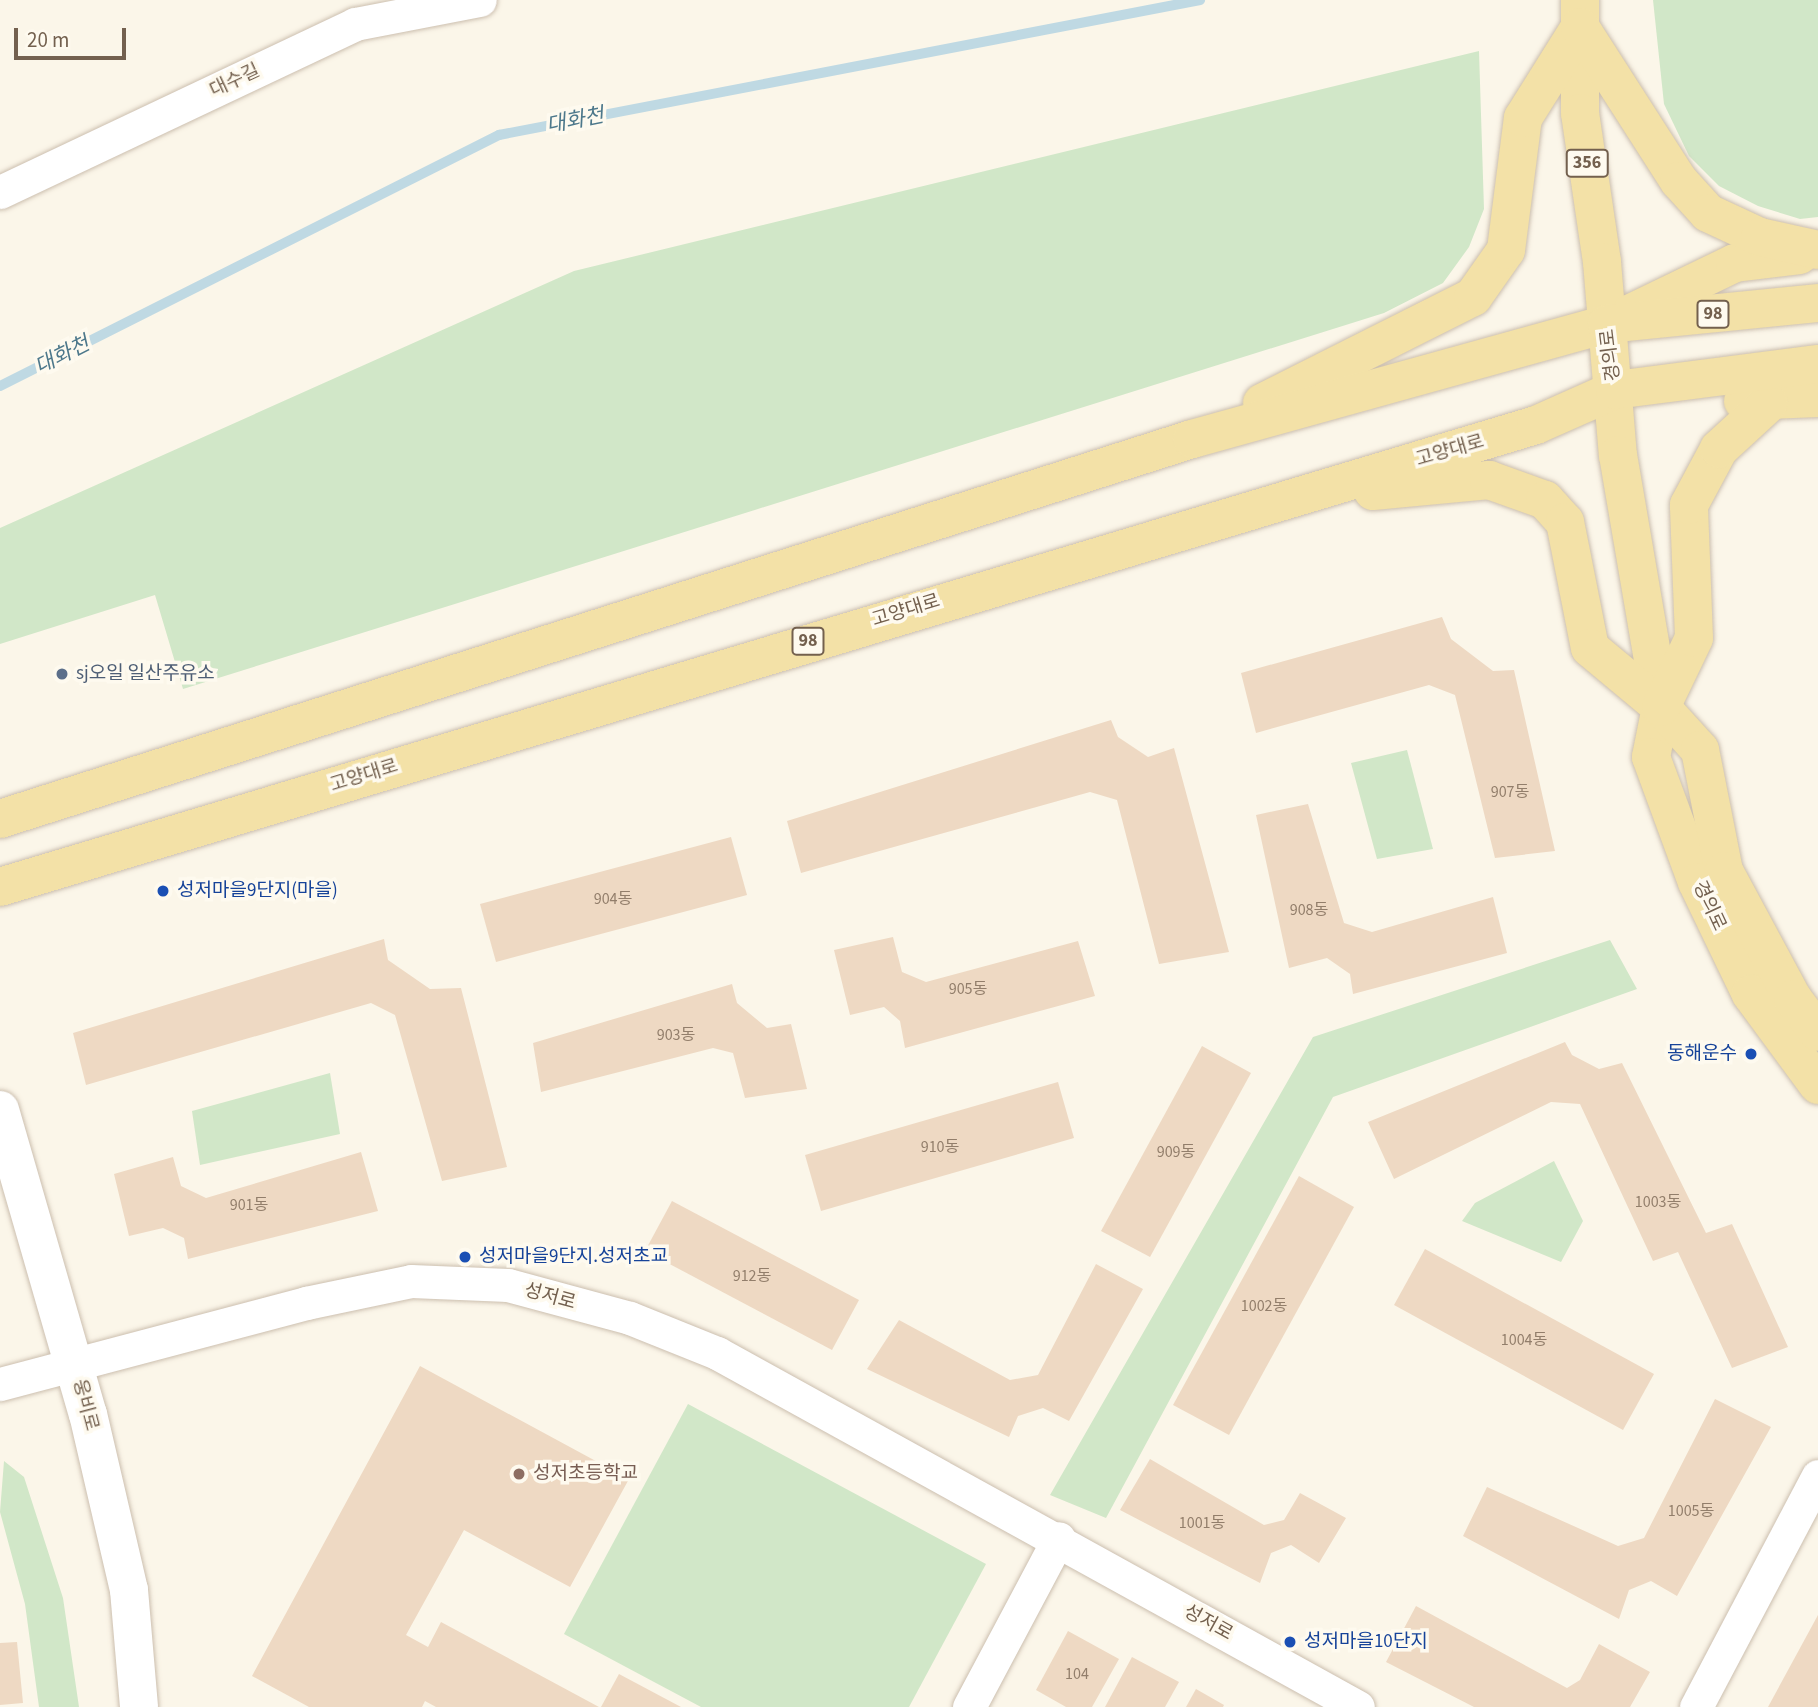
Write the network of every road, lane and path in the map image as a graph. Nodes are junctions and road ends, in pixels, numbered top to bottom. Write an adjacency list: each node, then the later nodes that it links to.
1 (480, 0): 3 (street, 대수길)
2 (1580, 14): 4 (main road); 6 (main road, 경의로 / 356); 11 (main road)
3 (0, 192)
4 (1818, 251): 6 (main road)
5 (1818, 303): 6 (main road, 98)
6 (1607, 324): 8 (main road, 경의로); 11 (main road, 98)
7 (1818, 364): 8 (main road, 고양대로 / 98)
8 (1615, 390): 10 (main road); 12 (main road, 고양대로 / 98); 13 (main road, 경의로)
9 (1818, 398): 10 (main road)
10 (1768, 404): 13 (main road)
11 (1192, 439): 14 (main road, 98)
12 (927, 605): 13 (main road); 15 (main road, 고양대로 / 98)
13 (1661, 708): 16 (main road, 경의로); 17 (main road, 경의로)
14 (0, 819)
15 (0, 887)
16 (1818, 1032)
17 (1818, 1085)
18 (0, 1110): 19 (street, 웅비로)
19 (74, 1363): 20 (street, 성저로); 22 (street, 성저로); 23 (street, 웅비로)
20 (0, 1384)
21 (1818, 1476): 26 (street)
22 (1059, 1538): 24 (street); 25 (street, 성저로)
23 (139, 1707)
24 (969, 1707)
25 (1358, 1707)
26 (1696, 1707)

